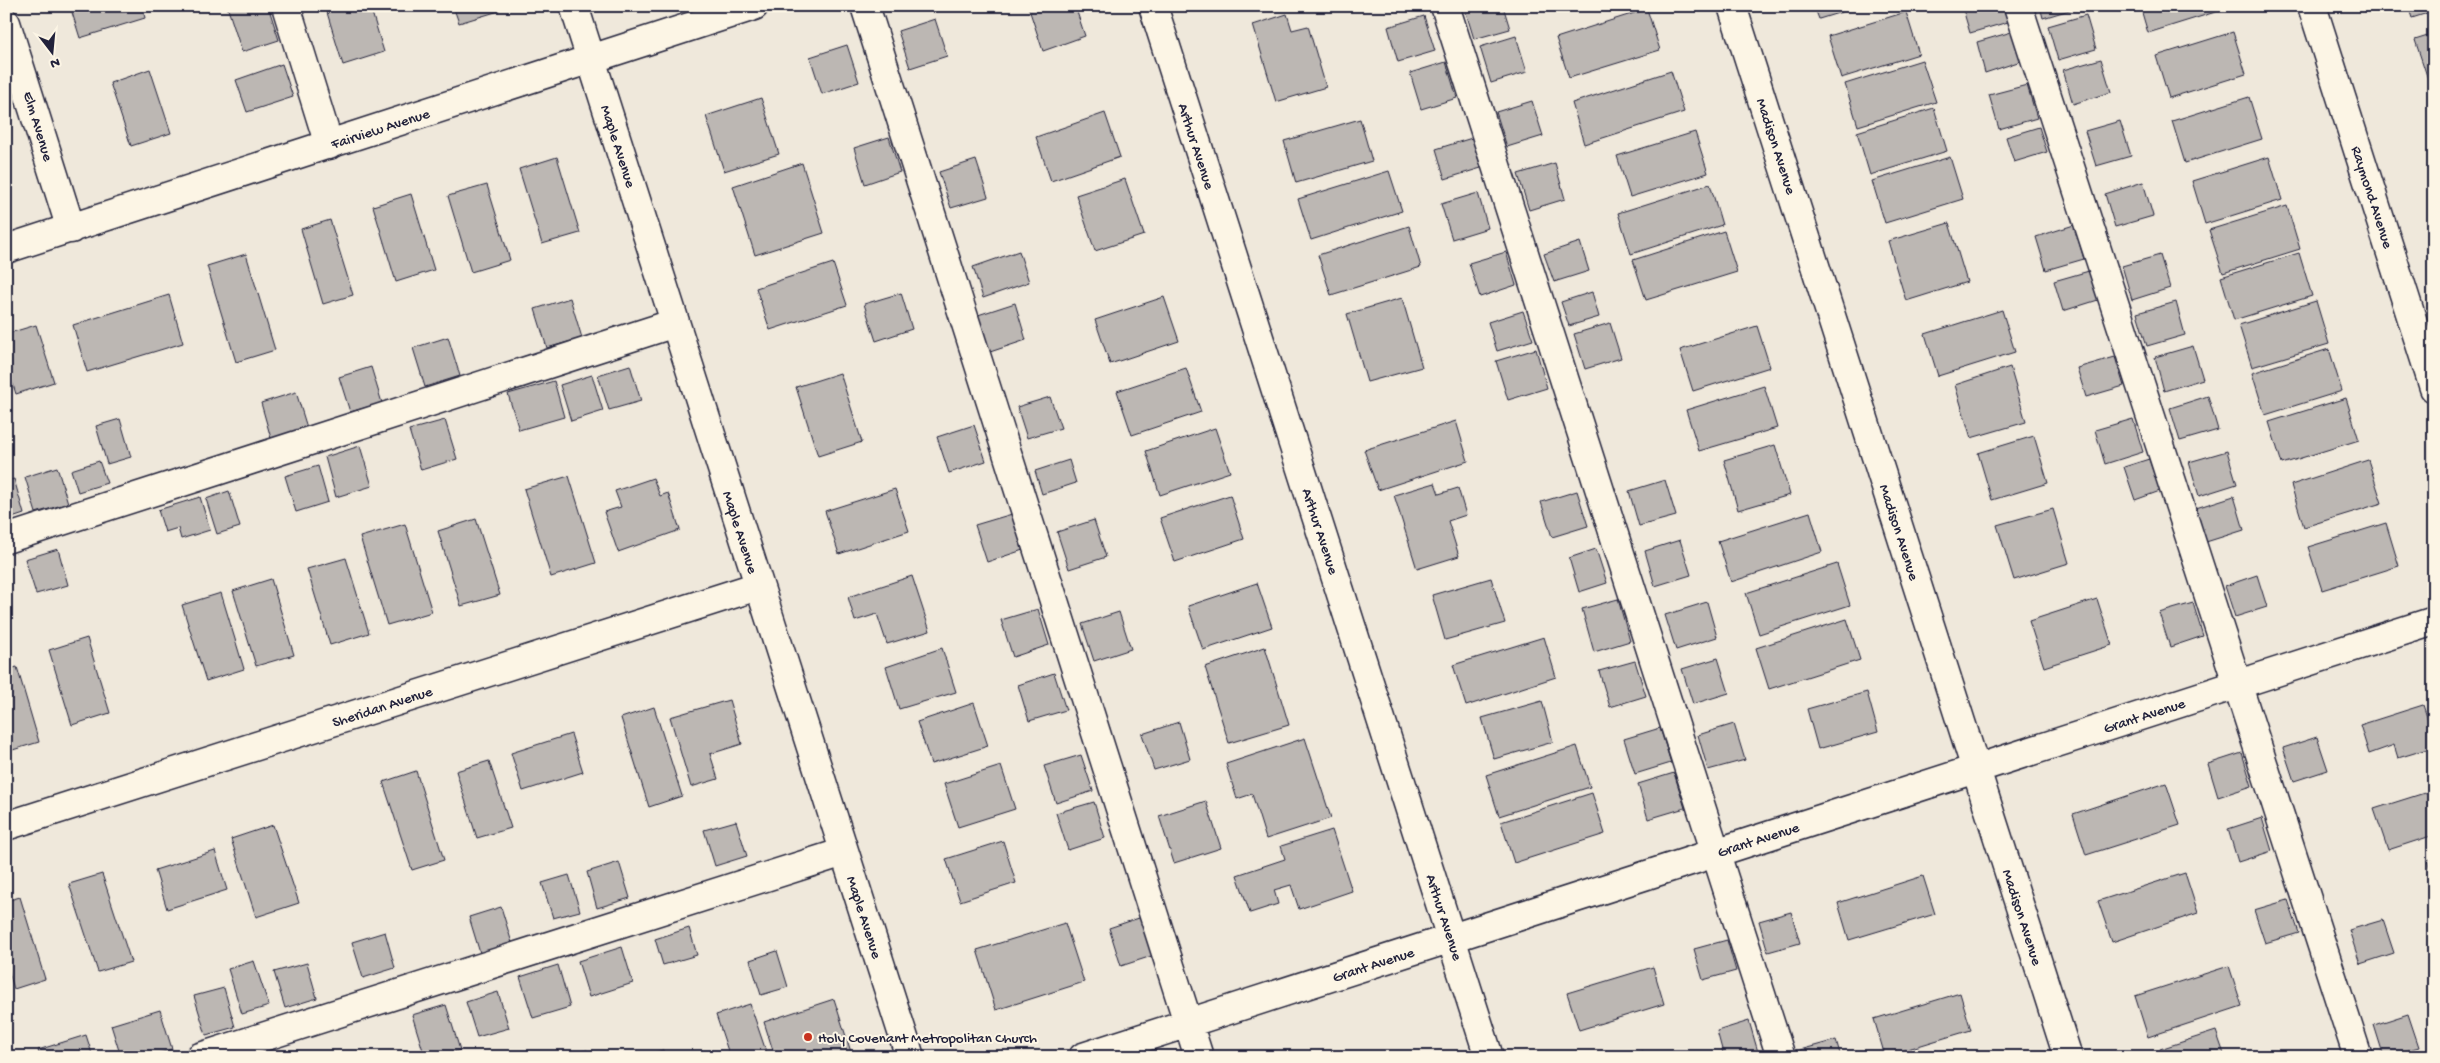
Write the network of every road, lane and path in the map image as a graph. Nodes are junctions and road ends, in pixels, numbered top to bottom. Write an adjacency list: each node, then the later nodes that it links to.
1 (286, 6): 12 (street)
2 (574, 6): 11 (street, Maple Avenue)
3 (754, 6): 11 (street, Fairview Avenue)
4 (865, 6): 26 (street)
5 (1153, 6): 25 (street, Arthur Avenue)
6 (1445, 6): 24 (street)
7 (1732, 6): 21 (street, Madison Avenue)
8 (2018, 6): 20 (street)
9 (2312, 6): 16 (street, Raymond Avenue)
10 (6, 23): 13 (street, Elm Avenue)
11 (591, 59): 12 (street, Fairview Avenue); 15 (street, Maple Avenue)
12 (329, 144): 13 (street, Fairview Avenue)
13 (71, 229): 14 (street, Fairview Avenue)
14 (6, 250)
15 (675, 323): 17 (street); 18 (street, Maple Avenue)
16 (2434, 388)
17 (6, 539)
18 (758, 586): 22 (street, Sheridan Avenue); 23 (street, Maple Avenue)
19 (2434, 621): 20 (street, Grant Avenue)
20 (2237, 684): 21 (street, Grant Avenue); 34 (street)
21 (1976, 769): 24 (street, Grant Avenue); 33 (street, Madison Avenue)
22 (6, 826)
23 (844, 852): 27 (street); 28 (street, Maple Avenue)
24 (1716, 853): 25 (street, Grant Avenue); 32 (street)
25 (1451, 939): 26 (street, Grant Avenue); 31 (street, Arthur Avenue)
26 (1188, 1023): 29 (street, Grant Avenue); 30 (street)
27 (200, 1057)
28 (910, 1057)
29 (1083, 1057)
30 (1199, 1057)
31 (1489, 1057)
32 (1781, 1057)
33 (2068, 1057)
34 (2358, 1057)

